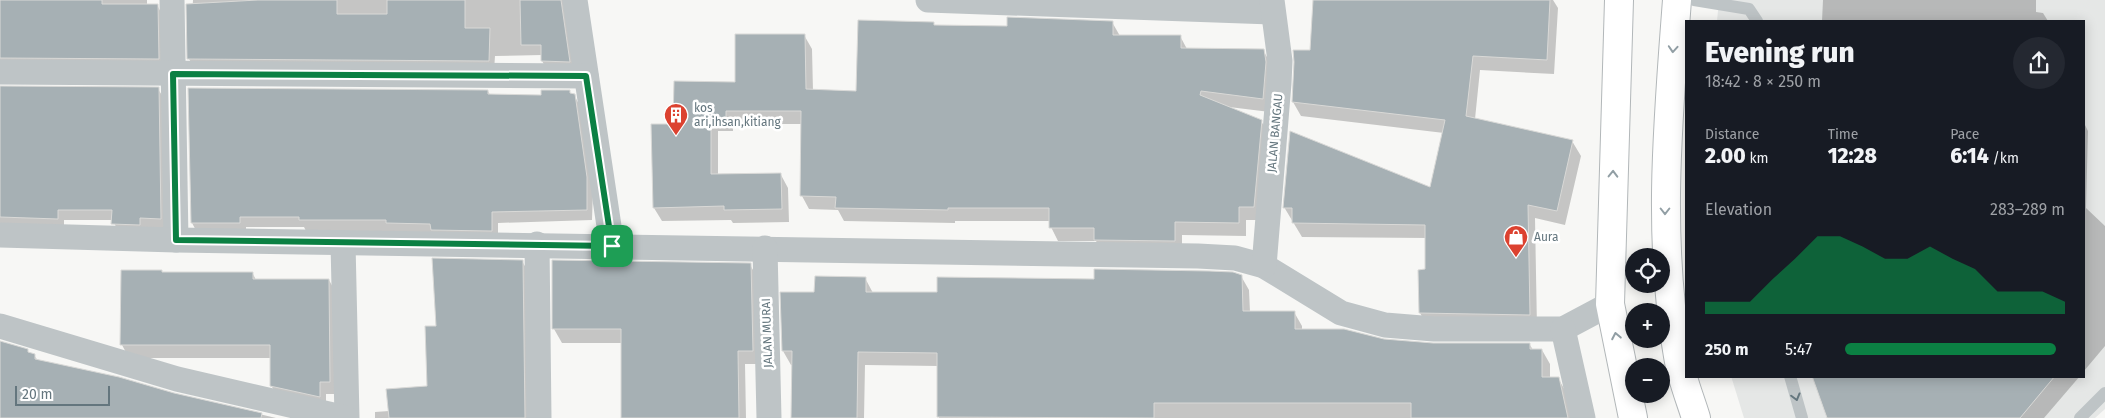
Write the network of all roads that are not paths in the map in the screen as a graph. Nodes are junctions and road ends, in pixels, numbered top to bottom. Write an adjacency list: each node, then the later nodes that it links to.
1 (172, 0): 10 (street)
2 (575, 0): 11 (street)
3 (928, 0): 7 (street)
4 (1619, 0): 19 (highway, one-way to 4)
5 (1677, 0): 29 (highway, one-way to 29)
6 (1694, 0): 8 (lane)
7 (1272, 6): 18 (street, JALAN BANGAU)
8 (1756, 20)
9 (0, 72): 10 (street)
10 (173, 74): 11 (street); 13 (street)
11 (586, 76): 16 (street)
12 (0, 235): 13 (street)
13 (176, 240): 14 (street)
14 (343, 243): 15 (street); 24 (street)
15 (537, 244): 16 (street); 25 (street)
16 (612, 246): 17 (street)
17 (765, 248): 18 (street); 26 (street, JALAN MURAI)
18 (1264, 266): 21 (street)
19 (1610, 304): 21 (street); 28 (highway, one-way to 19)
20 (0, 326): 24 (street)
21 (1562, 329): 27 (street)
22 (1791, 378): 30 (lane, one-way to 30)
23 (2105, 393): 31 (lane)
24 (346, 418)
25 (539, 418)
26 (770, 418)
27 (1583, 418)
28 (1633, 418)
29 (1696, 418)
30 (1802, 418)
31 (2080, 418)

